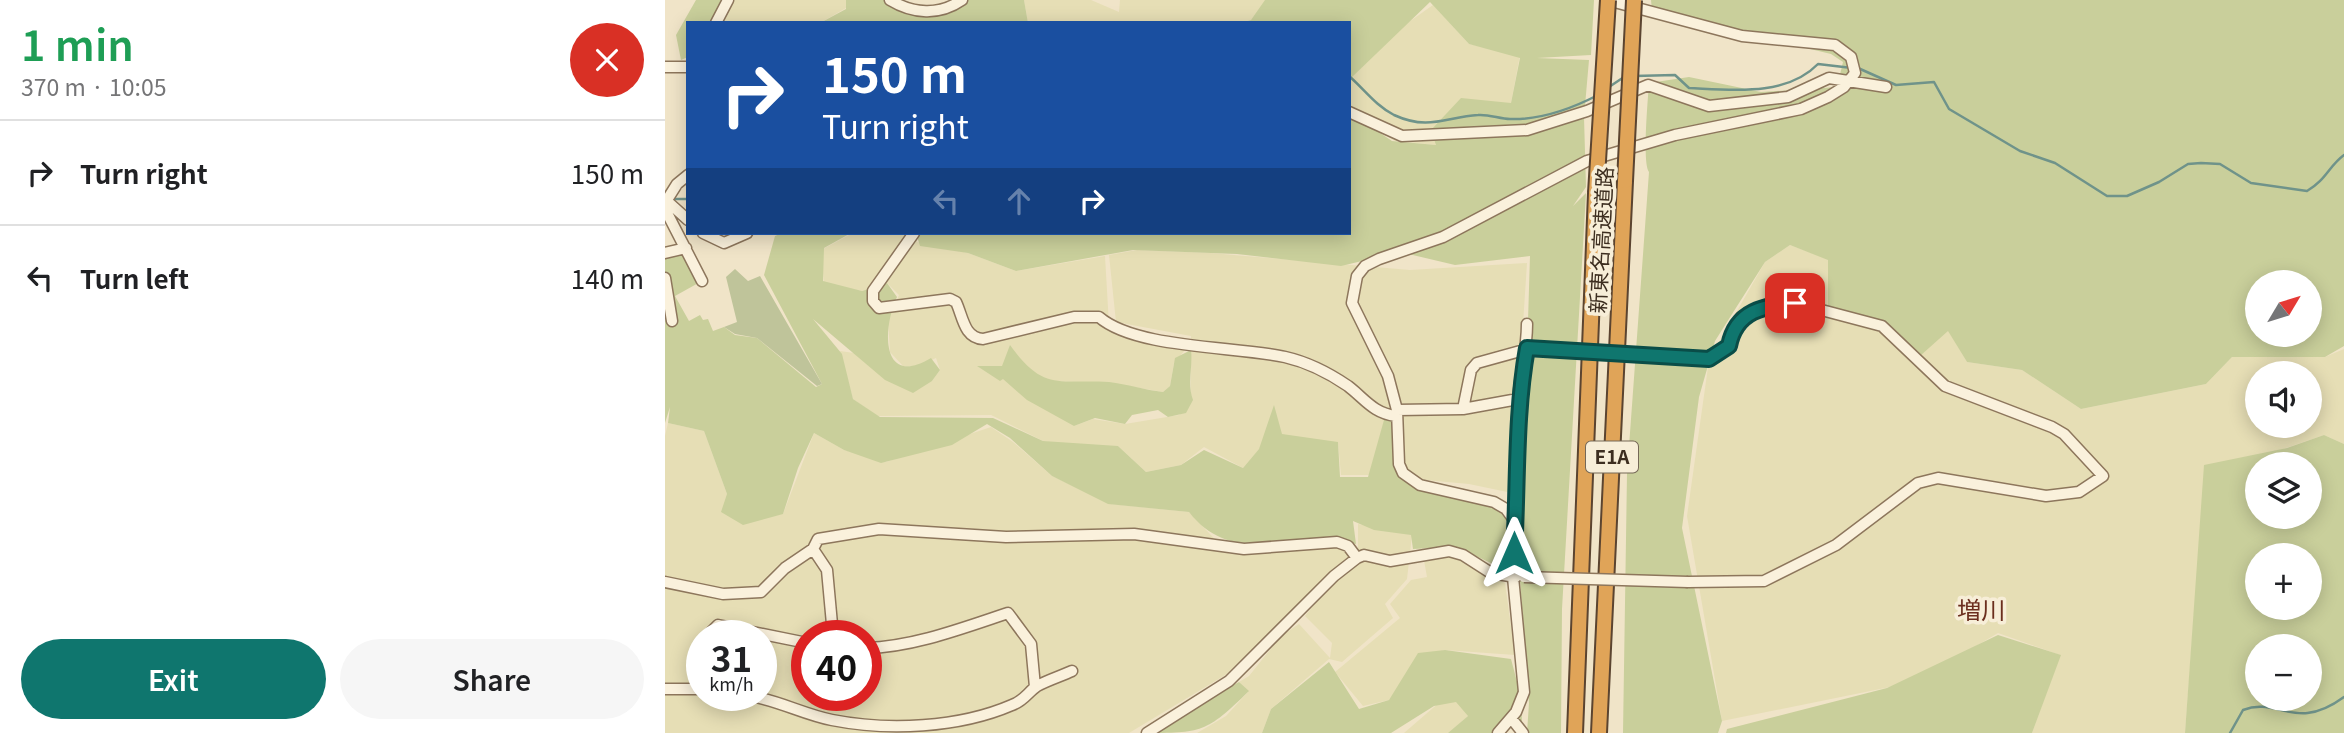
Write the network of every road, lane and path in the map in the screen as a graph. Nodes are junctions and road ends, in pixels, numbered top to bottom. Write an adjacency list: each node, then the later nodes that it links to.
1 (728, 0): 6 (street)
2 (890, 0): 3 (street)
3 (962, 0)
4 (1608, 0): 9 (street); 44 (highway, 新東名高速道路 / E1A, bridge)
5 (1634, 0): 45 (highway, 新東名高速道路 / E1A, bridge)
6 (717, 21)
7 (665, 67): 8 (street)
8 (686, 67)
9 (1853, 76): 10 (street); 11 (street); 27 (street)
10 (1886, 86)
11 (1351, 114)
12 (686, 177): 13 (street)
13 (666, 205): 14 (street); 18 (street)
14 (686, 219)
15 (707, 235): 16 (street)
16 (739, 235)
17 (913, 235): 27 (street)
18 (685, 248): 19 (street); 21 (street)
19 (665, 253)
20 (665, 278): 22 (street)
21 (702, 281)
22 (672, 321)
23 (1527, 324): 24 (street)
24 (1533, 348): 25 (street); 26 (street); 31 (street, bridge)
25 (1518, 399): 26 (street); 28 (street)
26 (1463, 409): 27 (street)
27 (1397, 413): 28 (street)
28 (1514, 520): 31 (street)
29 (813, 549): 30 (street); 32 (street); 33 (street)
30 (1357, 558): 31 (street); 41 (street)
31 (1518, 577): 40 (street)
32 (665, 582)
33 (832, 620)
34 (882, 648): 36 (street)
35 (1072, 671): 36 (street)
36 (1035, 687): 39 (street)
37 (665, 688): 38 (street)
38 (686, 689)
39 (777, 701)
40 (1511, 718): 42 (street); 43 (street)
41 (1147, 733)
42 (1498, 733)
43 (1523, 733)
44 (1575, 733)
45 (1599, 733)

